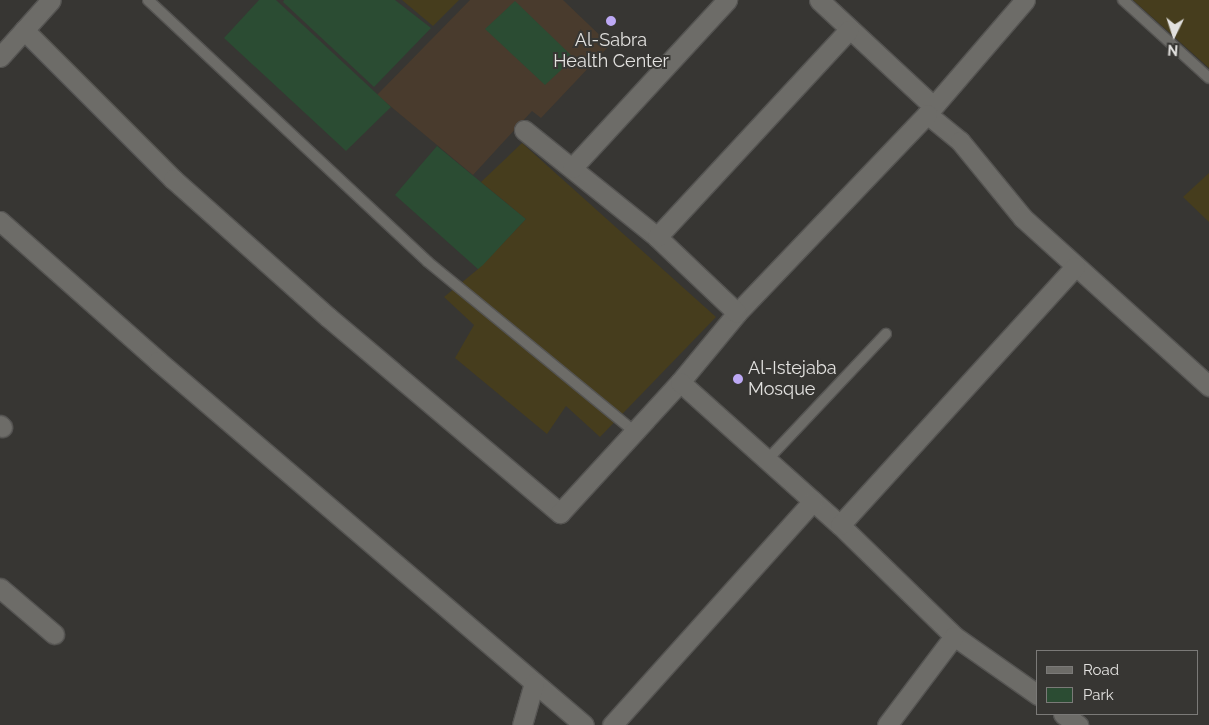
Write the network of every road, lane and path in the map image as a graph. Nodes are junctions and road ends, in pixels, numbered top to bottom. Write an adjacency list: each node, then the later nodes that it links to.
1 (51, 0): 7 (street)
2 (148, 0): 21 (lane)
3 (727, 0): 13 (street)
4 (819, 0): 8 (street)
5 (1026, 0): 11 (street)
6 (1123, 0): 10 (lane)
7 (24, 30): 9 (street); 21 (street)
8 (849, 30): 11 (street); 15 (street)
9 (0, 56)
10 (1209, 78)
11 (930, 110): 16 (street); 17 (street)
12 (524, 130): 13 (street)
13 (572, 168): 15 (street)
14 (0, 221): 28 (street)
15 (657, 237): 17 (street)
16 (1075, 267): 20 (street); 24 (street)
17 (737, 313): 19 (street)
18 (886, 334): 22 (lane)
19 (680, 382): 21 (street); 22 (street)
20 (1209, 386)
21 (635, 432)
22 (768, 459): 23 (street)
23 (814, 501): 24 (street); 33 (street)
24 (840, 525): 27 (street)
25 (0, 588): 26 (street)
26 (54, 634)
27 (954, 636): 29 (street); 34 (street)
28 (534, 683): 31 (street); 32 (street)
29 (1036, 694)
30 (1063, 715): 35 (street)
31 (522, 725)
32 (584, 725)
33 (612, 725)
34 (887, 725)
35 (1078, 725)

